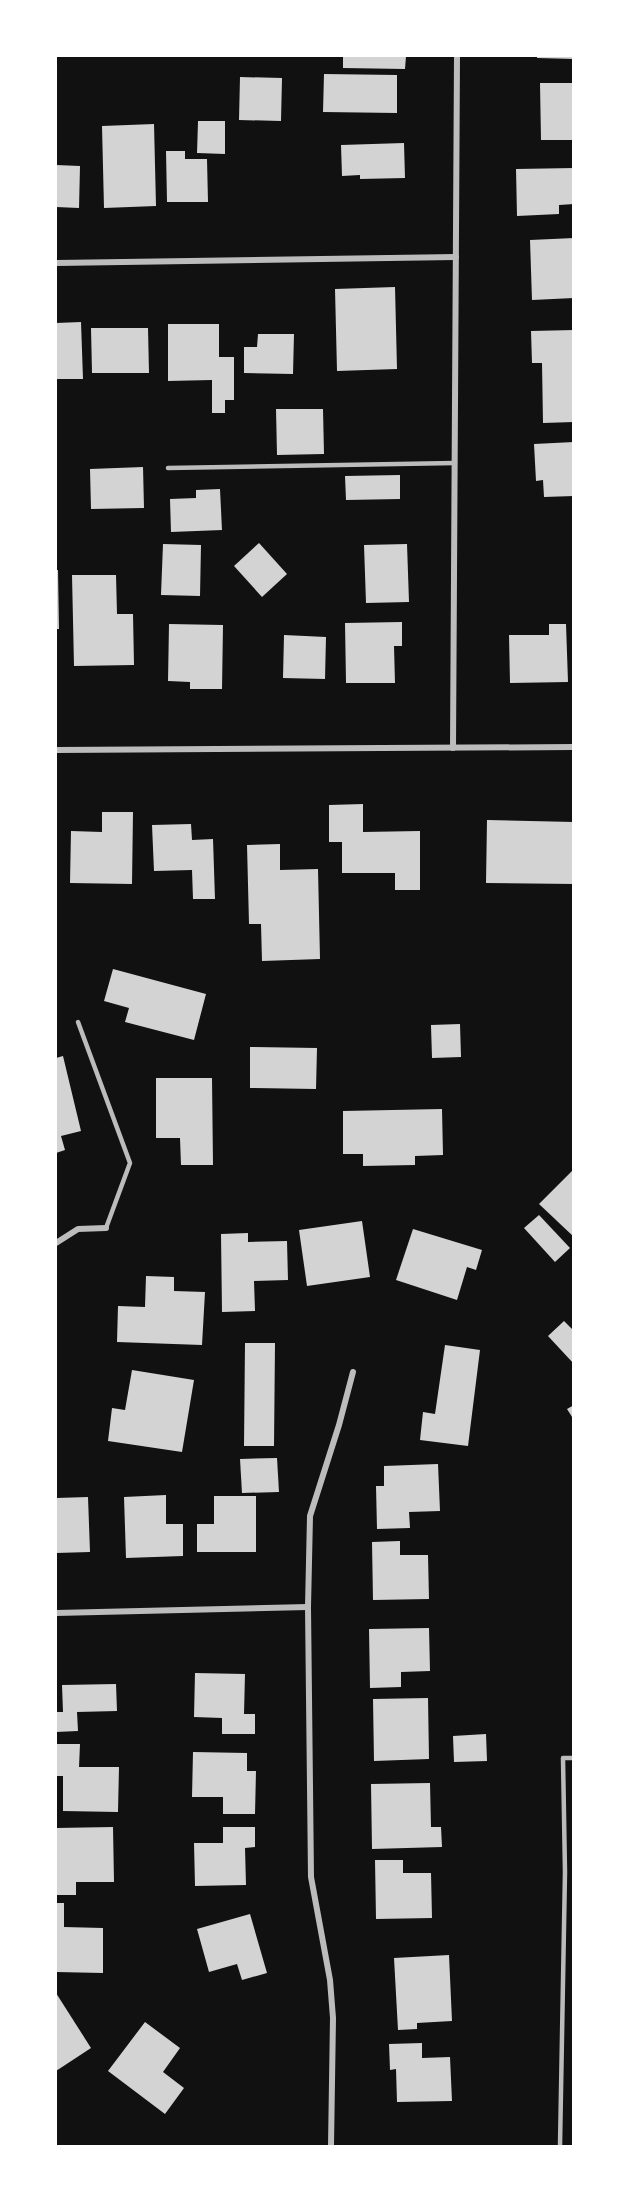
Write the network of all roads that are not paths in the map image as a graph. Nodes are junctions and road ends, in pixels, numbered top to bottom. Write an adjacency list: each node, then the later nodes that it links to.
1 (457, 56): 2 (street)
2 (456, 257): 3 (street); 4 (street)
3 (56, 263)
4 (455, 463): 5 (lane); 7 (street)
5 (168, 468)
6 (573, 747): 7 (street)
7 (453, 748): 8 (street)
8 (56, 750)
9 (78, 1022): 10 (lane)
10 (106, 1228): 11 (street)
11 (56, 1243)
12 (353, 1372): 13 (street)
13 (308, 1607): 14 (street); 16 (street)
14 (56, 1613)
15 (573, 1758): 17 (lane)
16 (331, 2146)
17 (560, 2146)

